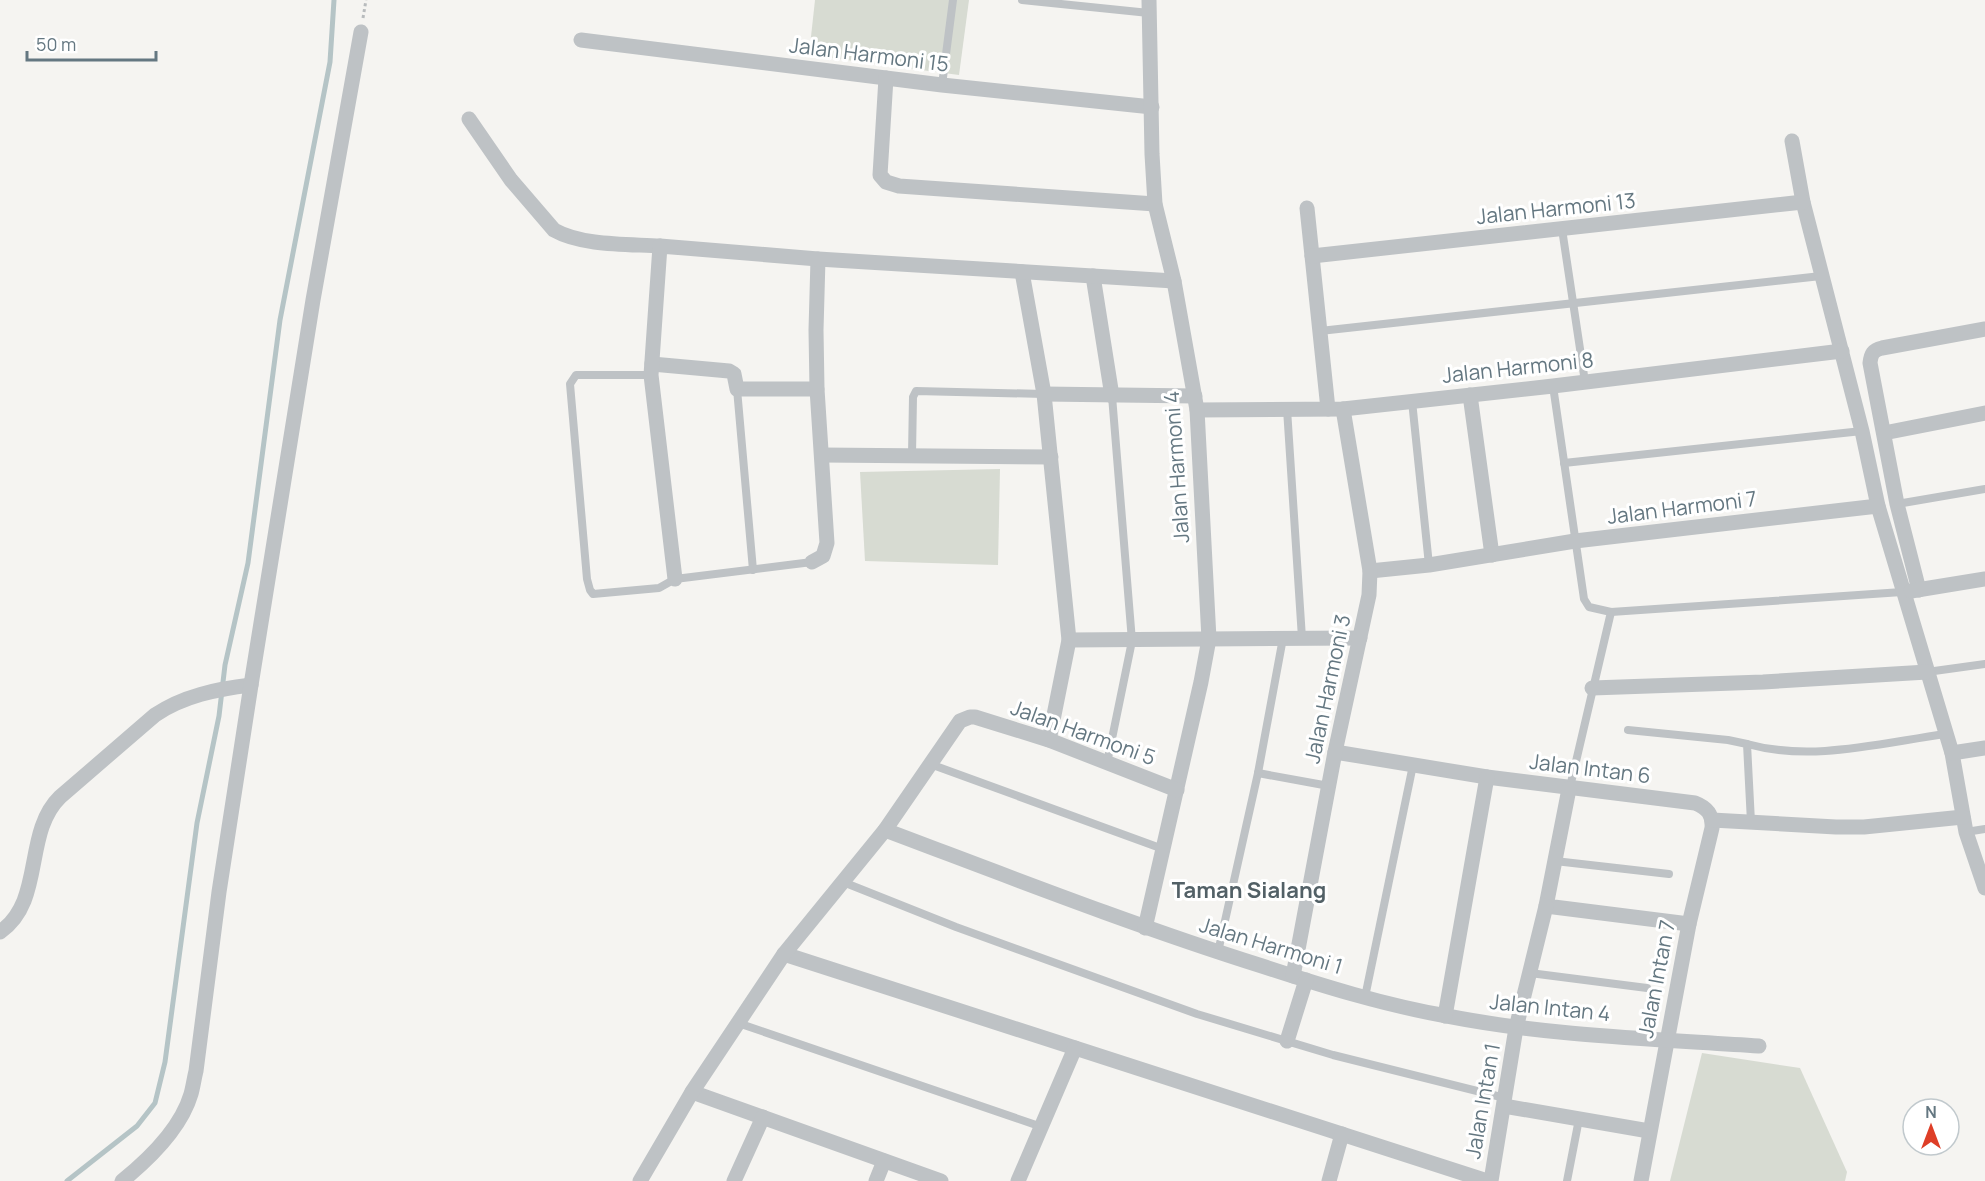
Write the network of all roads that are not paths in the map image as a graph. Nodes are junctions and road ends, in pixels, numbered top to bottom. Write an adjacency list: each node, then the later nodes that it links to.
1 (953, 0): 7 (lane)
2 (1022, 0): 3 (lane)
3 (1149, 7): 8 (street, Jalan Harmoni 4)
4 (361, 32): 67 (street)
5 (581, 40): 6 (street, Jalan Harmoni 15)
6 (886, 78): 7 (street, Jalan Harmoni 15); 12 (street)
7 (942, 85): 8 (street, Jalan Harmoni 15)
8 (1152, 107): 12 (street, Jalan Harmoni 4)
9 (470, 119): 15 (street)
10 (1792, 141): 11 (street)
11 (1803, 202): 14 (street, Jalan Harmoni 13); 20 (street)
12 (1155, 204): 21 (street, Jalan Harmoni 4)
13 (1307, 208): 16 (street, Jalan Harmoni 3)
14 (1562, 229): 16 (street, Jalan Harmoni 13); 22 (lane)
15 (660, 246): 17 (street); 26 (street)
16 (1312, 255): 24 (street, Jalan Harmoni 3)
17 (818, 259): 18 (street); 30 (street)
18 (1022, 272): 19 (street); 31 (street)
19 (1093, 276): 21 (street); 33 (street)
20 (1821, 276): 22 (lane); 25 (street)
21 (1174, 281): 35 (street, Jalan Harmoni 4)
22 (1574, 303): 24 (lane); 27 (lane)
23 (1985, 329): 40 (street)
24 (1320, 331): 36 (street, Jalan Harmoni 3)
25 (1842, 351): 27 (street, Jalan Harmoni 8); 39 (street)
26 (651, 369): 29 (street); 54 (street); 54 (lane)
27 (1585, 382): 28 (street, Jalan Harmoni 8)
28 (1553, 386): 32 (street, Jalan Harmoni 8); 44 (lane)
29 (737, 389): 30 (street); 52 (lane)
30 (817, 389): 41 (street)
31 (1044, 394): 33 (street, Jalan Harmoni 8); 42 (lane); 43 (street)
32 (1470, 395): 34 (street, Jalan Harmoni 8); 49 (street)
33 (1112, 396): 35 (street, Jalan Harmoni 8); 64 (lane)
34 (1412, 401): 36 (street, Jalan Harmoni 8); 51 (lane)
35 (1196, 403): 37 (street, Jalan Harmoni 8); 62 (street, Jalan Harmoni 4)
36 (1335, 409): 37 (street, Jalan Harmoni 8); 53 (street, Jalan Harmoni 3)
37 (1287, 410): 60 (lane)
38 (1985, 413): 40 (street)
39 (1862, 430): 44 (lane); 47 (street)
40 (1884, 433): 46 (street)
41 (822, 455): 42 (street); 50 (street)
42 (912, 455): 43 (street)
43 (1052, 457): 63 (street)
44 (1564, 463): 48 (lane)
45 (1985, 489): 46 (lane)
46 (1897, 504): 56 (street)
47 (1878, 506): 48 (street, Jalan Harmoni 7); 57 (street)
48 (1575, 541): 49 (street, Jalan Harmoni 7); 58 (lane)
49 (1492, 555): 51 (street, Jalan Harmoni 7)
50 (812, 562): 52 (lane)
51 (1429, 565): 53 (street, Jalan Harmoni 7)
52 (753, 570): 54 (lane)
53 (1370, 571): 61 (street, Jalan Harmoni 3)
54 (675, 579)
55 (1985, 579): 56 (street)
56 (1919, 590): 57 (street)
57 (1902, 592): 58 (lane); 66 (street)
58 (1611, 612): 68 (lane)
59 (1283, 638): 60 (street); 62 (street); 79 (lane)
60 (1302, 638): 61 (street)
61 (1360, 638): 74 (street, Jalan Harmoni 3)
62 (1209, 639): 64 (street); 83 (street, Jalan Harmoni 4)
63 (1069, 640): 64 (street); 71 (street)
64 (1132, 640): 76 (lane)
65 (1985, 664): 66 (lane)
66 (1927, 672): 68 (street); 70 (street)
67 (251, 685): 97 (street); 119 (street)
68 (1592, 688): 82 (lane)
69 (1628, 730): 72 (lane)
70 (1946, 734): 72 (lane); 75 (street)
71 (1049, 740): 76 (street, Jalan Harmoni 5); 77 (street, Jalan Harmoni 5)
72 (1747, 744): 85 (lane)
73 (1985, 748): 75 (street)
74 (1335, 752): 78 (street, Jalan Intan 6); 81 (street, Jalan Harmoni 3)
75 (1952, 753): 86 (street)
76 (1107, 763): 83 (street, Jalan Harmoni 5)
77 (930, 764): 88 (street); 89 (lane)
78 (1413, 765): 80 (street, Jalan Intan 6); 103 (lane)
79 (1258, 773): 81 (lane); 98 (lane)
80 (1487, 777): 82 (street, Jalan Intan 6); 104 (street)
81 (1329, 786): 101 (street, Jalan Harmoni 3)
82 (1569, 789): 84 (street, Jalan Intan 6); 90 (street, Jalan Intan 1)
83 (1177, 790): 89 (street, Jalan Harmoni 4)
84 (1712, 820): 85 (street); 95 (street, Jalan Intan 7)
85 (1750, 822): 86 (street)
86 (1964, 824): 87 (lane); 93 (street)
87 (1985, 829)
88 (885, 830): 92 (street); 96 (street, Jalan Harmoni 1)
89 (1163, 849): 96 (street, Jalan Harmoni 4)
90 (1555, 861): 91 (lane); 94 (street, Jalan Intan 1)
91 (1670, 874)
92 (843, 882): 99 (street); 108 (lane)
93 (1985, 888)
94 (1546, 906): 95 (street); 100 (street, Jalan Intan 1)
95 (1689, 924): 107 (street, Jalan Intan 7)
96 (1145, 928): 98 (street, Jalan Harmoni 1)
97 (0, 932)
98 (1218, 952): 101 (street, Jalan Harmoni 1)
99 (784, 954): 105 (street); 110 (street)
100 (1530, 973): 102 (lane); 106 (street, Jalan Intan 1)
101 (1299, 978): 103 (street, Jalan Harmoni 1); 108 (street, Jalan Harmoni 3)
102 (1647, 988)
103 (1365, 997): 104 (street, Jalan Harmoni 1)
104 (1445, 1016): 106 (street, Jalan Intan 4)
105 (738, 1023): 111 (street); 115 (lane)
106 (1516, 1028): 107 (street, Jalan Intan 4); 112 (street, Jalan Intan 1)
107 (1666, 1040): 109 (street, Jalan Intan 4); 116 (street, Jalan Intan 7)
108 (1287, 1041): 112 (lane)
109 (1759, 1046)
110 (1076, 1048): 115 (street); 117 (street)
111 (692, 1092): 113 (street); 120 (street)
112 (1504, 1102): 114 (street); 126 (street, Jalan Intan 1)
113 (763, 1117): 118 (street); 121 (street)
114 (1579, 1119): 116 (street); 127 (lane)
115 (1042, 1127): 124 (street)
116 (1649, 1131): 128 (street, Jalan Intan 7)
117 (1342, 1134): 125 (street); 126 (street)
118 (884, 1161): 122 (street); 123 (street)
119 (122, 1181)
120 (640, 1181)
121 (734, 1181)
122 (876, 1181)
123 (941, 1181)
124 (1018, 1181)
125 (1329, 1181)
126 (1489, 1181)
127 (1567, 1181)
128 (1641, 1181)

